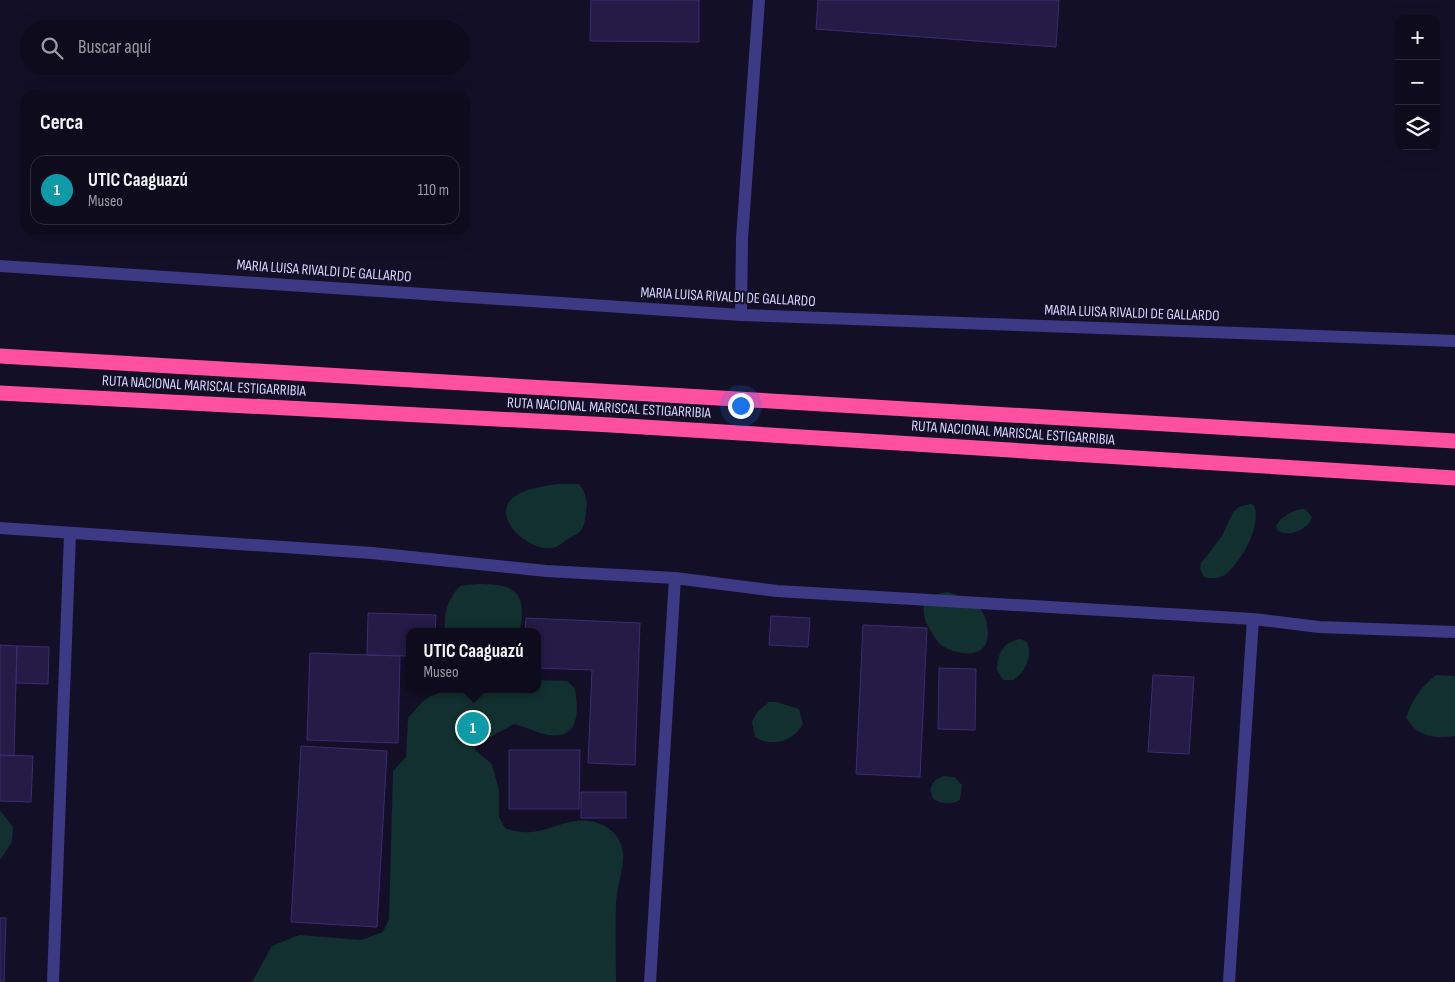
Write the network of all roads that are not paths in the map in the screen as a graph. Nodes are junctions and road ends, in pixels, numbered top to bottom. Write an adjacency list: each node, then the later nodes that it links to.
1 (758, 0): 3 (street)
2 (0, 266): 3 (street, MARIA LUISA RIVALDI DE GALLARDO)
3 (741, 315): 4 (street, MARIA LUISA RIVALDI DE GALLARDO)
4 (1455, 341)
5 (0, 356): 7 (highway, RUTA NACIONAL MARISCAL ESTIGARRIBIA)
6 (0, 393): 8 (highway, RUTA NACIONAL MARISCAL ESTIGARRIBIA)
7 (1455, 441)
8 (1455, 478)
9 (0, 528): 10 (street)
10 (70, 534): 11 (street); 14 (street)
11 (675, 578): 12 (street); 15 (street)
12 (1253, 619): 13 (street); 16 (street)
13 (1455, 632)
14 (52, 982)
15 (650, 982)
16 (1230, 982)

